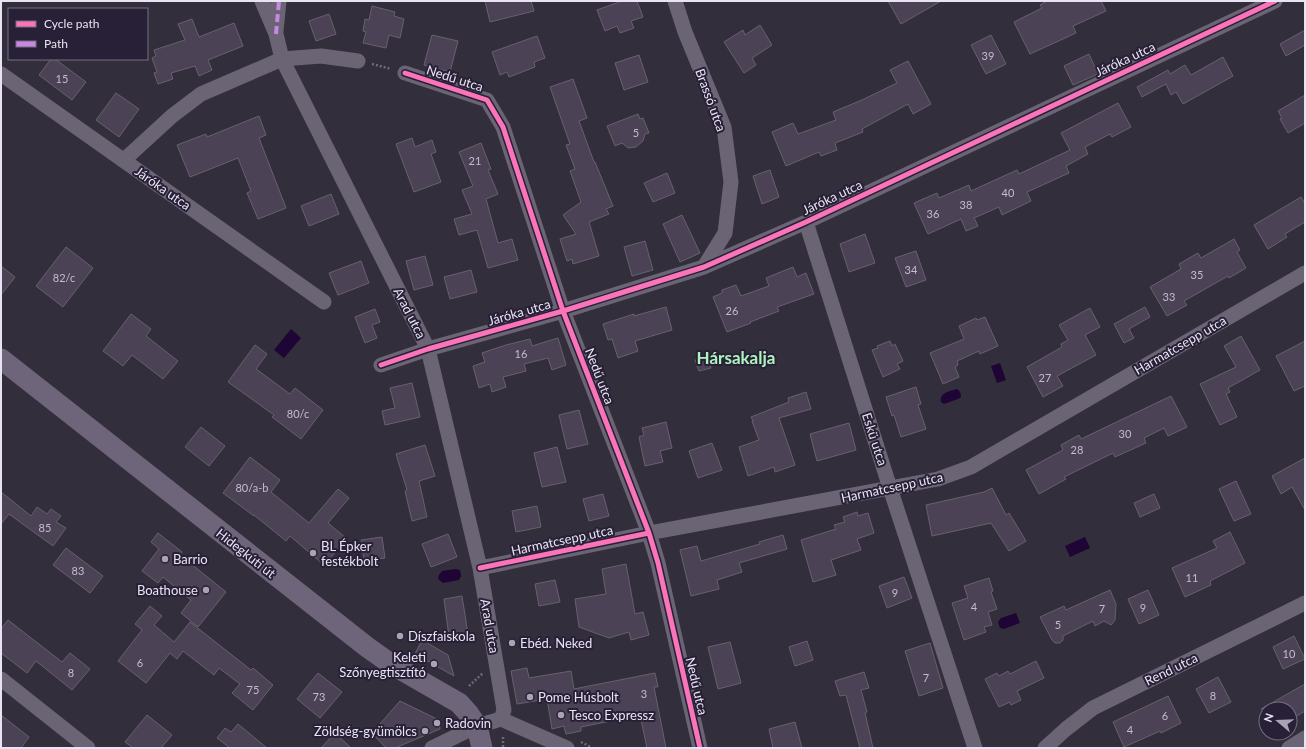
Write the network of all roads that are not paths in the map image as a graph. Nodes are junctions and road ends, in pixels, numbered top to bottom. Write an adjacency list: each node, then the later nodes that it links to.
1 (262, 1): 5 (street, Arad utca)
2 (279, 1): 5 (street)
3 (675, 1): 12 (street, Brassó utca)
4 (1274, 1): 11 (street, Járóka utca)
5 (276, 34): 6 (street, Arad utca)
6 (282, 59): 7 (street); 10 (street); 16 (street, Arad utca)
7 (358, 61)
8 (405, 73): 15 (street, Nedű utca)
9 (1, 74): 10 (street, Járóka utca)
10 (124, 160): 14 (street, Járóka utca)
11 (806, 222): 12 (street, Járóka utca); 19 (street, Eskü utca)
12 (704, 267): 15 (street, Járóka utca)
13 (1305, 273): 19 (street, Harmatcsepp utca)
14 (324, 302)
15 (563, 312): 16 (street, Járóka utca); 20 (street, Nedű utca)
16 (428, 349): 18 (street, Járóka utca); 21 (street, Arad utca)
17 (1, 359): 25 (main road, Hidegkúti út)
18 (381, 364)
19 (890, 488): 20 (street, Harmatcsepp utca); 32 (street, Eskü utca)
20 (649, 533): 21 (street, Harmatcsepp utca); 31 (street, Nedű utca)
21 (480, 568): 24 (street, Arad utca)
22 (1305, 603): 33 (street, Rend utca)
23 (1, 679): 27 (street)
24 (501, 719): 25 (street); 30 (street)
25 (477, 726): 28 (street); 29 (main road, Hidegkúti út)
26 (1305, 738): 34 (street)
27 (88, 748)
28 (432, 748)
29 (482, 748)
30 (567, 748)
31 (700, 748)
32 (975, 748)
33 (1045, 748)
34 (1289, 748)

